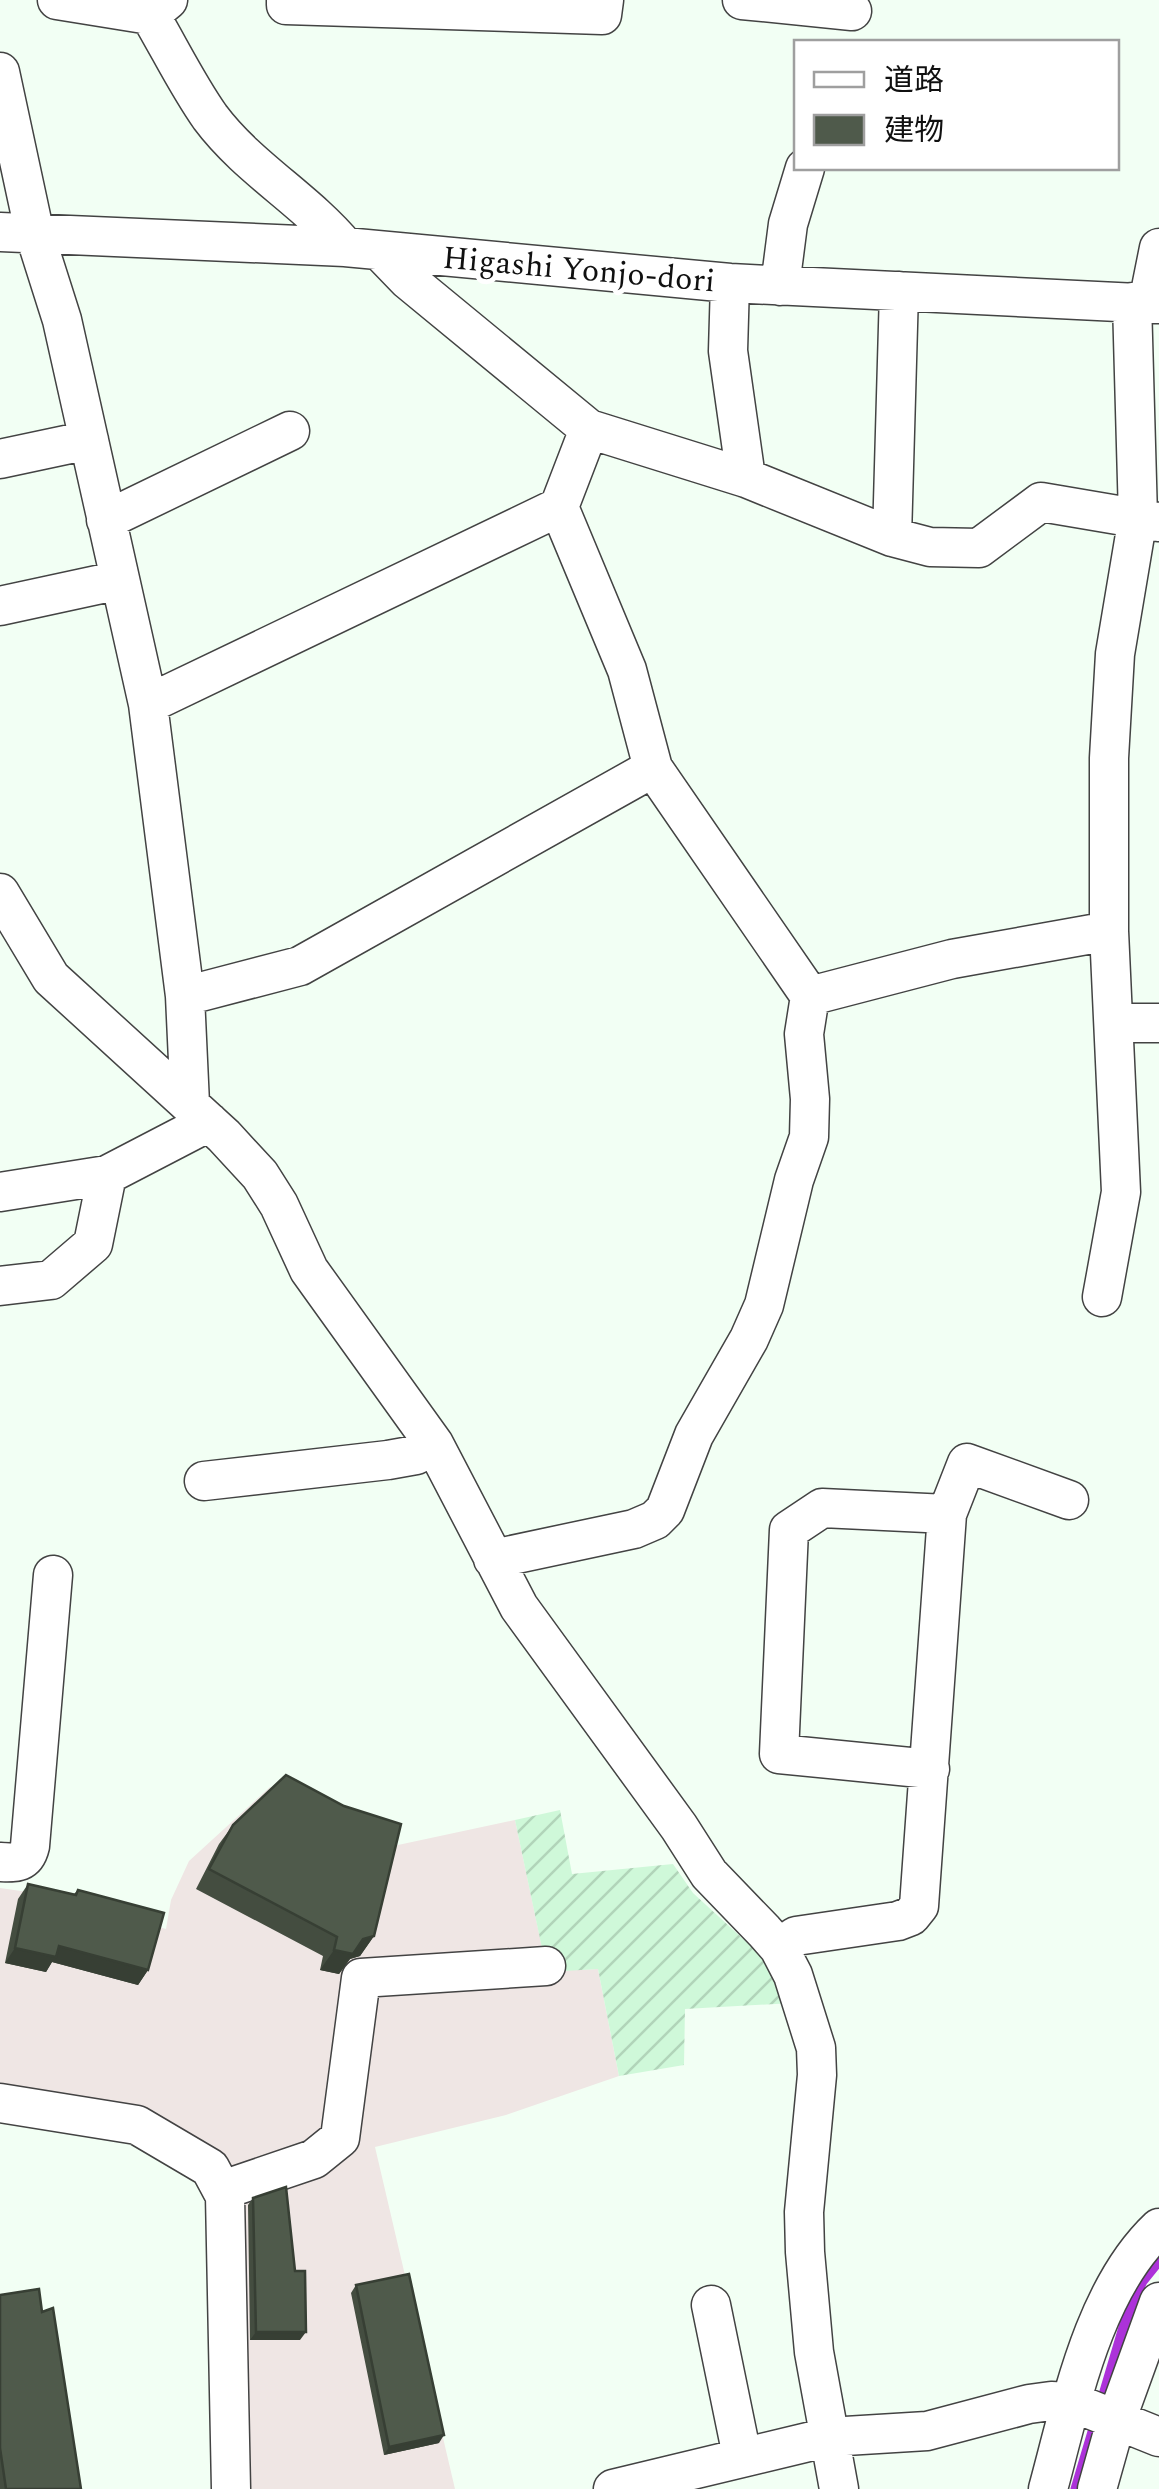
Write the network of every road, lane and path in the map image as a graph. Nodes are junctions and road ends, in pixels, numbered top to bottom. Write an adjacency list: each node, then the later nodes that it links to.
1 (57, 0): 5 (street)
2 (286, 0): 3 (street)
3 (604, 0)
4 (742, 0): 6 (street)
5 (159, 8): 11 (street)
6 (850, 18)
7 (0, 72): 9 (street)
8 (804, 170): 13 (street)
9 (17, 234): 11 (street, Higashi Yonjo-dori); 18 (street)
10 (1159, 248): 15 (street)
11 (363, 250): 12 (street, Higashi Yonjo-dori); 16 (street)
12 (730, 283): 13 (street, Higashi Yonjo-dori); 20 (street)
13 (780, 286): 14 (street, Higashi Yonjo-dori)
14 (900, 291): 15 (street, Higashi Yonjo-dori); 24 (street)
15 (1146, 303): 23 (street)
16 (589, 429): 20 (street); 21 (street)
17 (290, 431): 22 (street)
18 (89, 440): 19 (street); 22 (street)
19 (0, 459)
20 (746, 478): 24 (street)
21 (559, 507): 27 (street); 28 (street)
22 (106, 520): 25 (street)
23 (1148, 520): 24 (street); 30 (street)
24 (892, 537)
25 (120, 580): 26 (street); 27 (street)
26 (0, 606)
27 (148, 704): 31 (street)
28 (653, 768): 31 (street); 32 (street)
29 (2, 900): 35 (street)
30 (1109, 930): 32 (street); 33 (street)
31 (185, 996): 35 (street)
32 (810, 996): 44 (street)
33 (1114, 1023): 34 (street); 39 (street)
34 (1159, 1023)
35 (200, 1113): 36 (street); 40 (street)
36 (107, 1175): 37 (street); 38 (street)
37 (0, 1192)
38 (0, 1286)
39 (1102, 1297)
40 (434, 1444): 41 (street); 44 (street)
41 (204, 1481)
42 (1069, 1500): 43 (street)
43 (947, 1514): 46 (street); 46 (street)
44 (493, 1559): 48 (street)
45 (54, 1575): 47 (street)
46 (930, 1769): 48 (street)
47 (0, 1862)
48 (779, 1948): 56 (street)
49 (546, 1966): 51 (street)
50 (0, 2104): 51 (street)
51 (223, 2190): 59 (street)
52 (1159, 2228): 55 (street)
53 (1159, 2302): 55 (street)
54 (710, 2305): 58 (street)
55 (1097, 2412): 56 (street); 57 (street); 62 (street); 63 (street)
56 (829, 2437): 58 (street); 61 (street)
57 (1159, 2437)
58 (742, 2456): 60 (street)
59 (232, 2489)
60 (613, 2489)
61 (839, 2489)
62 (1048, 2489)
63 (1096, 2489)

